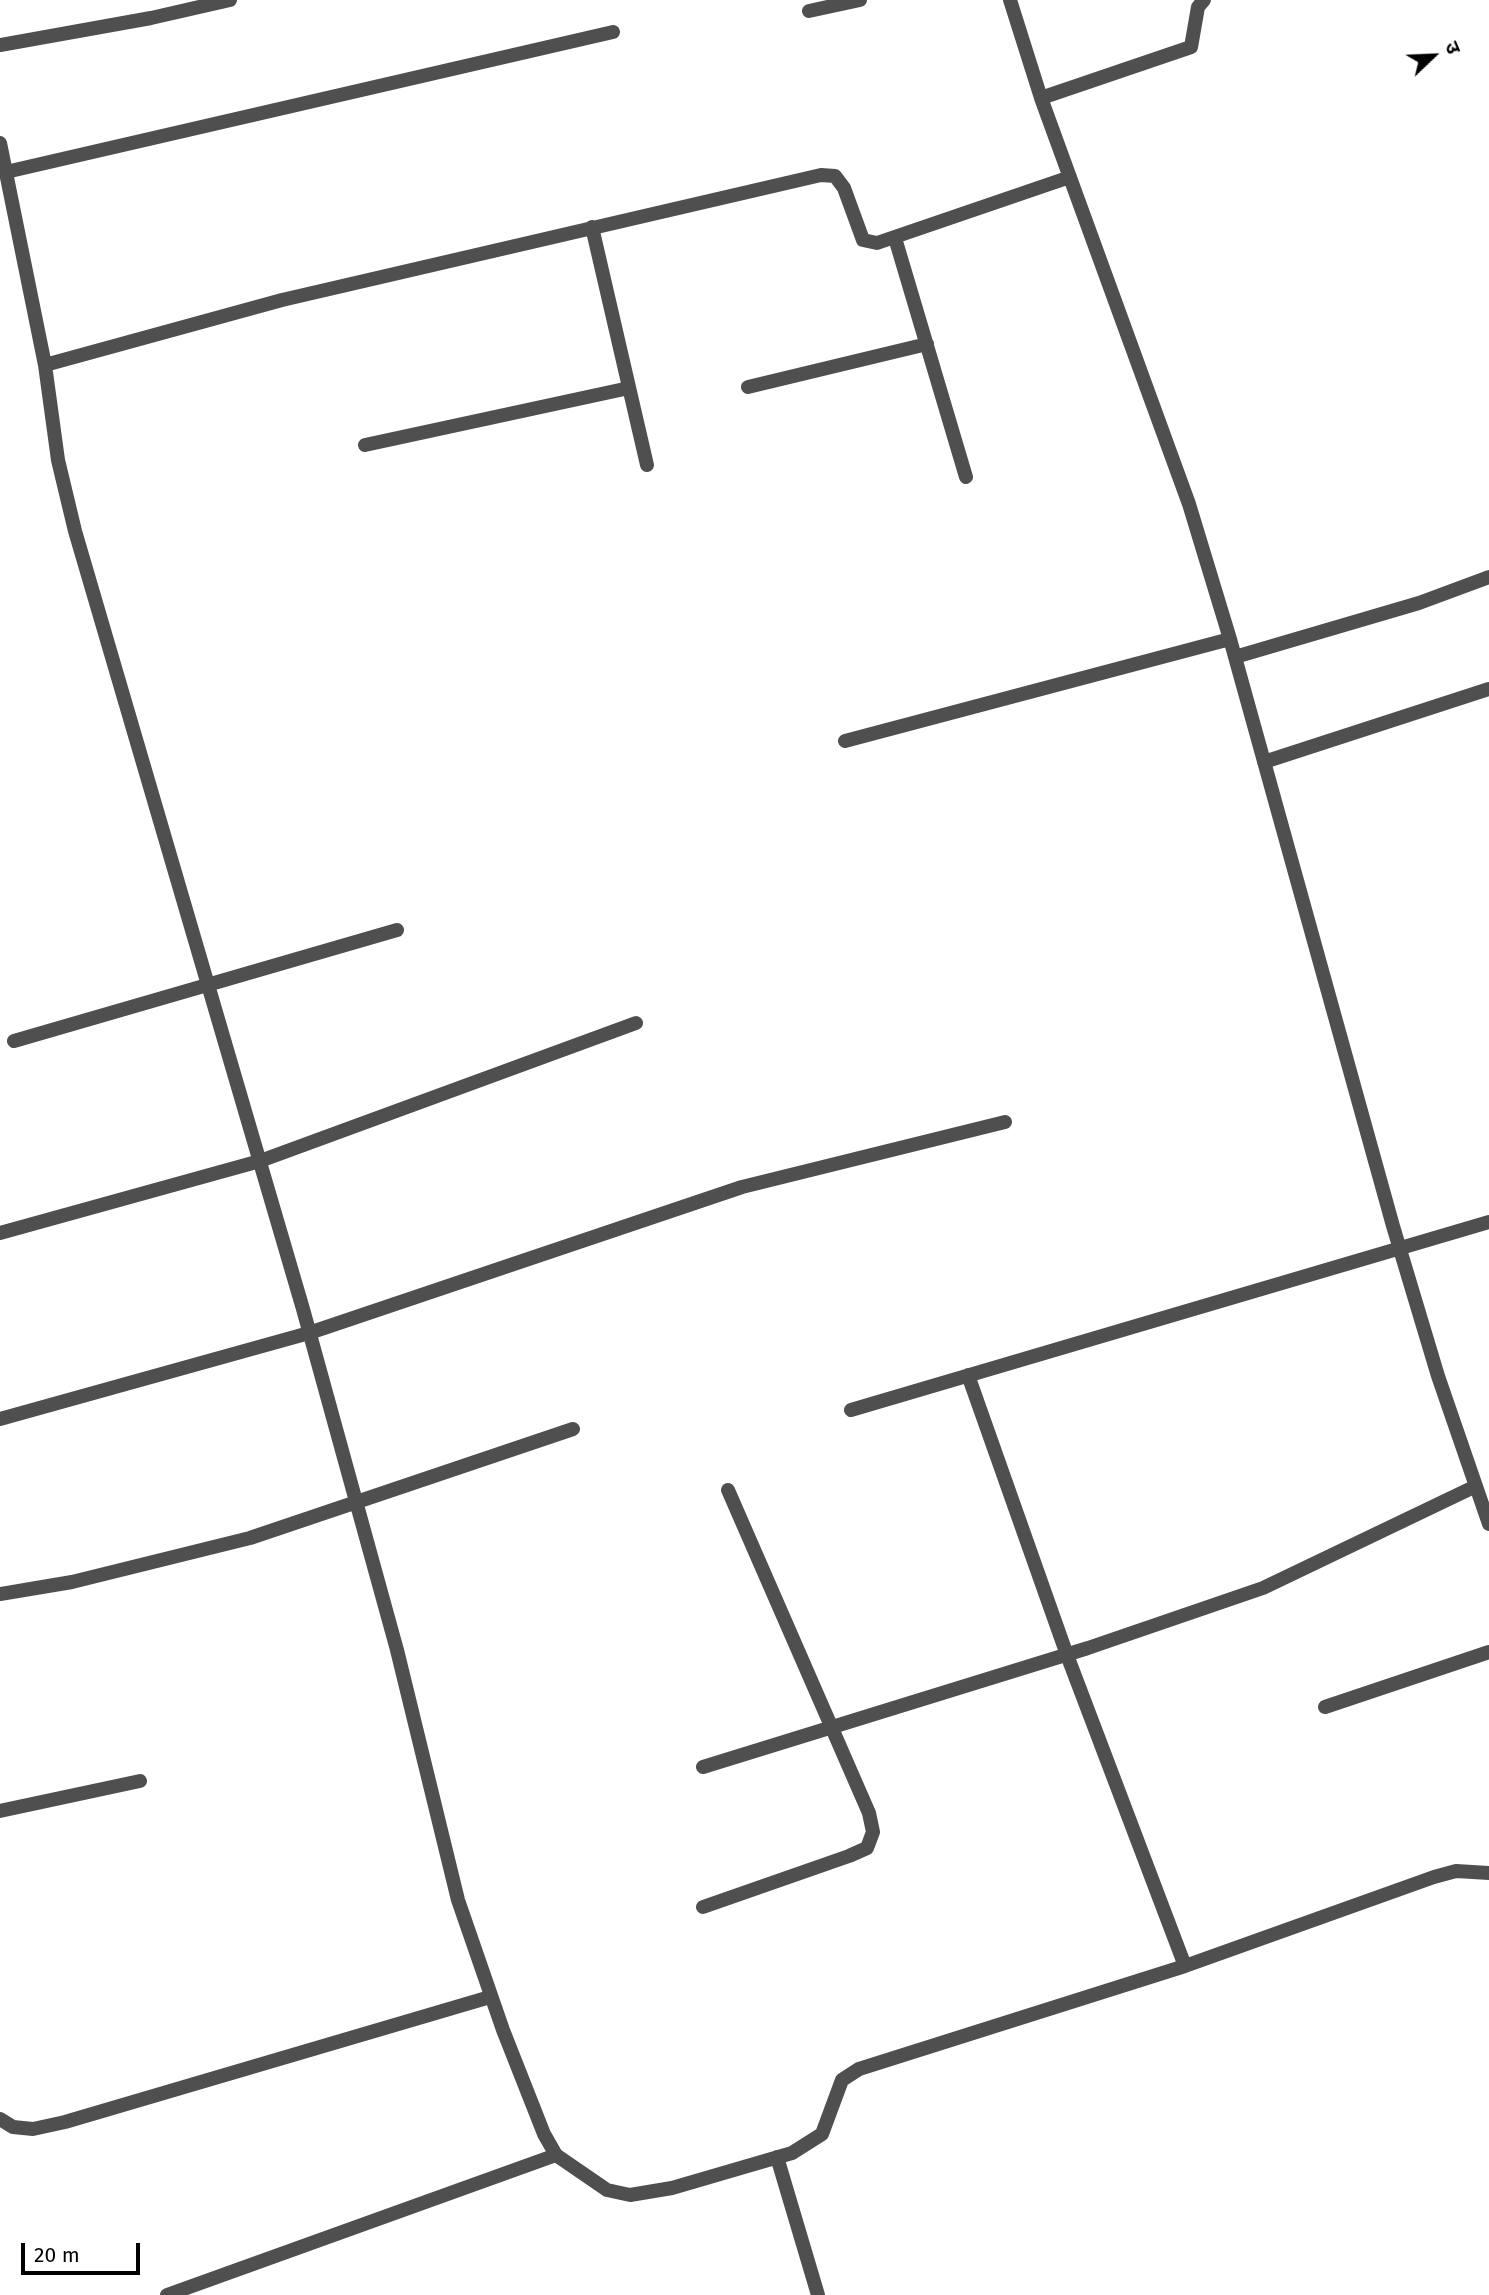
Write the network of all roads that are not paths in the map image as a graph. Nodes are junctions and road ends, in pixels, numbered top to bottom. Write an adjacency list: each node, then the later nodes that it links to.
1 (230, 0): 7 (street)
2 (860, 0): 5 (street)
3 (1010, 0): 8 (street)
4 (1204, 0): 8 (street)
5 (809, 10)
6 (613, 32): 10 (street)
7 (0, 45)
8 (1041, 98): 11 (street)
9 (0, 143): 10 (street)
10 (6, 172): 15 (street)
11 (1070, 177): 13 (street); 22 (street)
12 (593, 227): 13 (street); 15 (street); 17 (street)
13 (895, 238): 14 (street)
14 (927, 344): 16 (street); 20 (street)
15 (45, 365): 28 (street)
16 (748, 387)
17 (629, 388): 18 (street); 19 (street)
18 (365, 445)
19 (647, 465)
20 (966, 477)
21 (1489, 576): 23 (street)
22 (1230, 639): 23 (street); 25 (street)
23 (1235, 657): 26 (street)
24 (1489, 689): 26 (street)
25 (845, 741)
26 (1264, 762): 35 (street)
27 (397, 930): 28 (street)
28 (209, 986): 30 (street); 32 (street)
29 (636, 1023): 32 (street)
30 (14, 1041)
31 (1005, 1122): 36 (street)
32 (260, 1161): 34 (street); 36 (street)
33 (1489, 1222): 35 (street)
34 (0, 1233)
35 (1399, 1248): 37 (street); 41 (street)
36 (309, 1333): 39 (street); 43 (street)
37 (968, 1375): 38 (street); 47 (street)
38 (851, 1410)
39 (0, 1419)
40 (573, 1429): 43 (street)
41 (1476, 1486): 44 (street); 47 (street)
42 (728, 1490): 49 (street)
43 (357, 1504): 45 (street); 56 (street)
44 (1489, 1524)
45 (0, 1594)
46 (1489, 1652): 48 (street)
47 (1067, 1655): 49 (street); 55 (street)
48 (1325, 1707)
49 (831, 1728): 50 (street); 54 (street)
50 (703, 1768)
51 (140, 1781): 52 (street)
52 (0, 1811)
53 (1489, 1873): 55 (street)
54 (703, 1907)
55 (1185, 1966): 59 (street)
56 (490, 1997): 57 (street); 58 (street)
57 (0, 2119)
58 (556, 2155): 59 (street); 60 (street)
59 (777, 2157): 61 (street)
60 (167, 2295)
61 (818, 2295)

